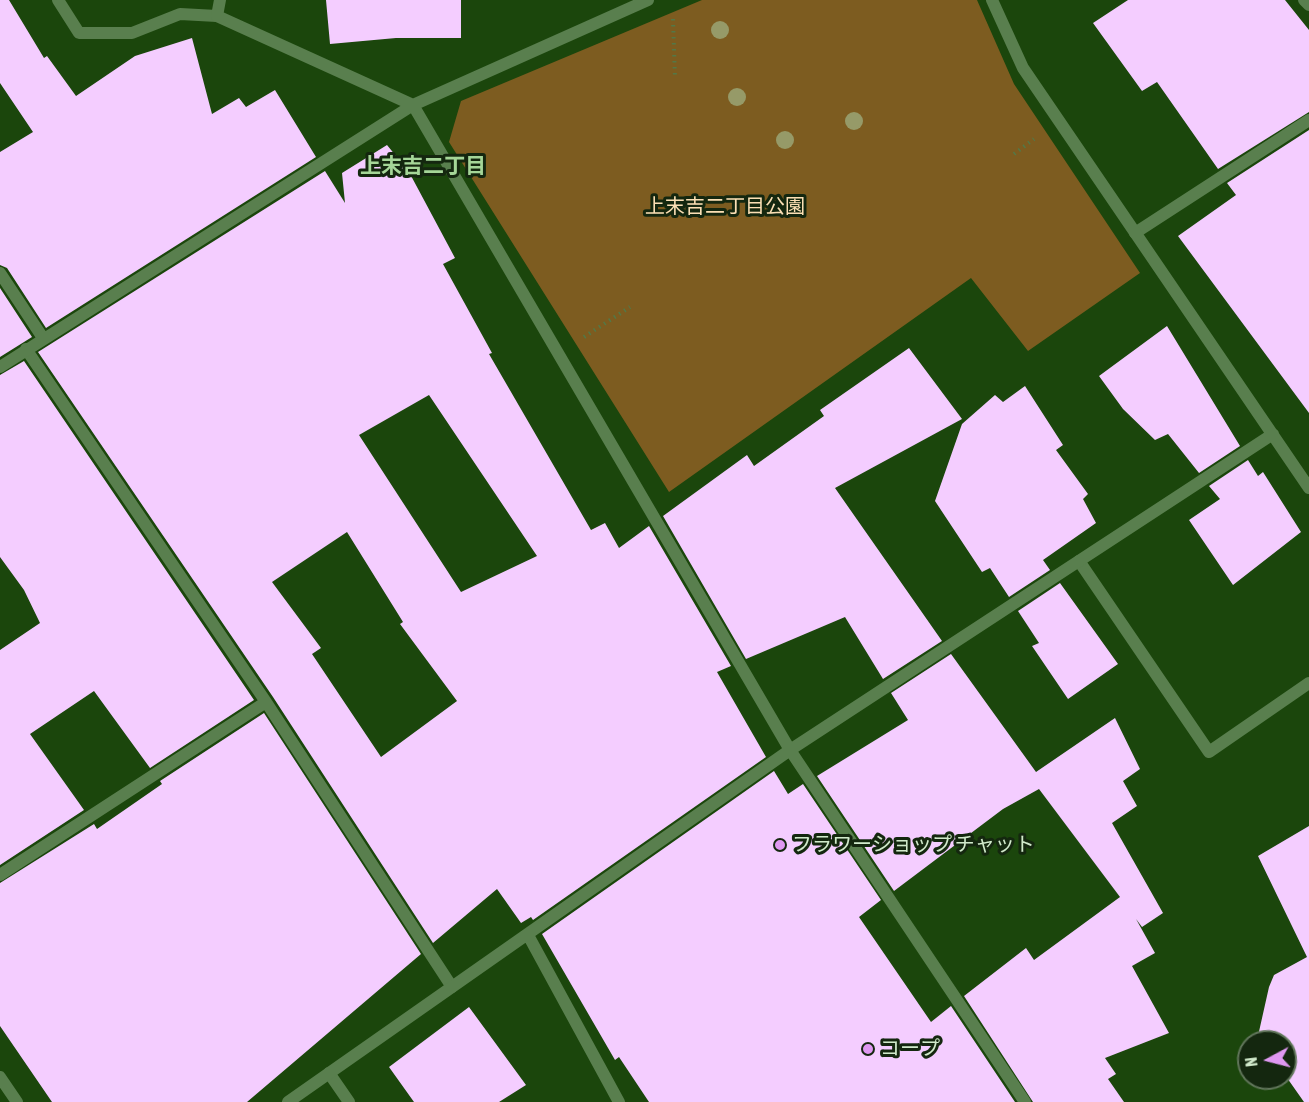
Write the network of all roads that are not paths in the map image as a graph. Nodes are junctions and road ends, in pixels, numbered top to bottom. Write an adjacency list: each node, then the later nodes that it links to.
1 (58, 0): 7 (street)
2 (220, 0): 7 (street)
3 (648, 0): 8 (street)
4 (992, 0): 10 (street)
5 (1304, 0): 6 (street)
6 (1309, 5)
7 (217, 16): 8 (street)
8 (413, 105): 12 (street); 20 (street)
9 (1309, 120): 10 (street)
10 (1135, 233): 15 (street)
11 (0, 273): 12 (street)
12 (43, 338): 13 (street)
13 (26, 349): 14 (street); 19 (street)
14 (0, 366)
15 (1273, 434): 16 (street); 17 (street)
16 (1309, 488)
17 (1079, 561): 18 (street); 20 (street)
18 (1309, 683)
19 (266, 702): 21 (street); 23 (street)
20 (790, 750): 22 (street); 30 (street)
21 (0, 874)
22 (528, 934): 23 (street); 29 (street)
23 (452, 987): 24 (street)
24 (330, 1073): 27 (street); 28 (street)
25 (0, 1077): 26 (street)
26 (17, 1102)
27 (288, 1102)
28 (349, 1102)
29 (619, 1102)
30 (1025, 1102)

